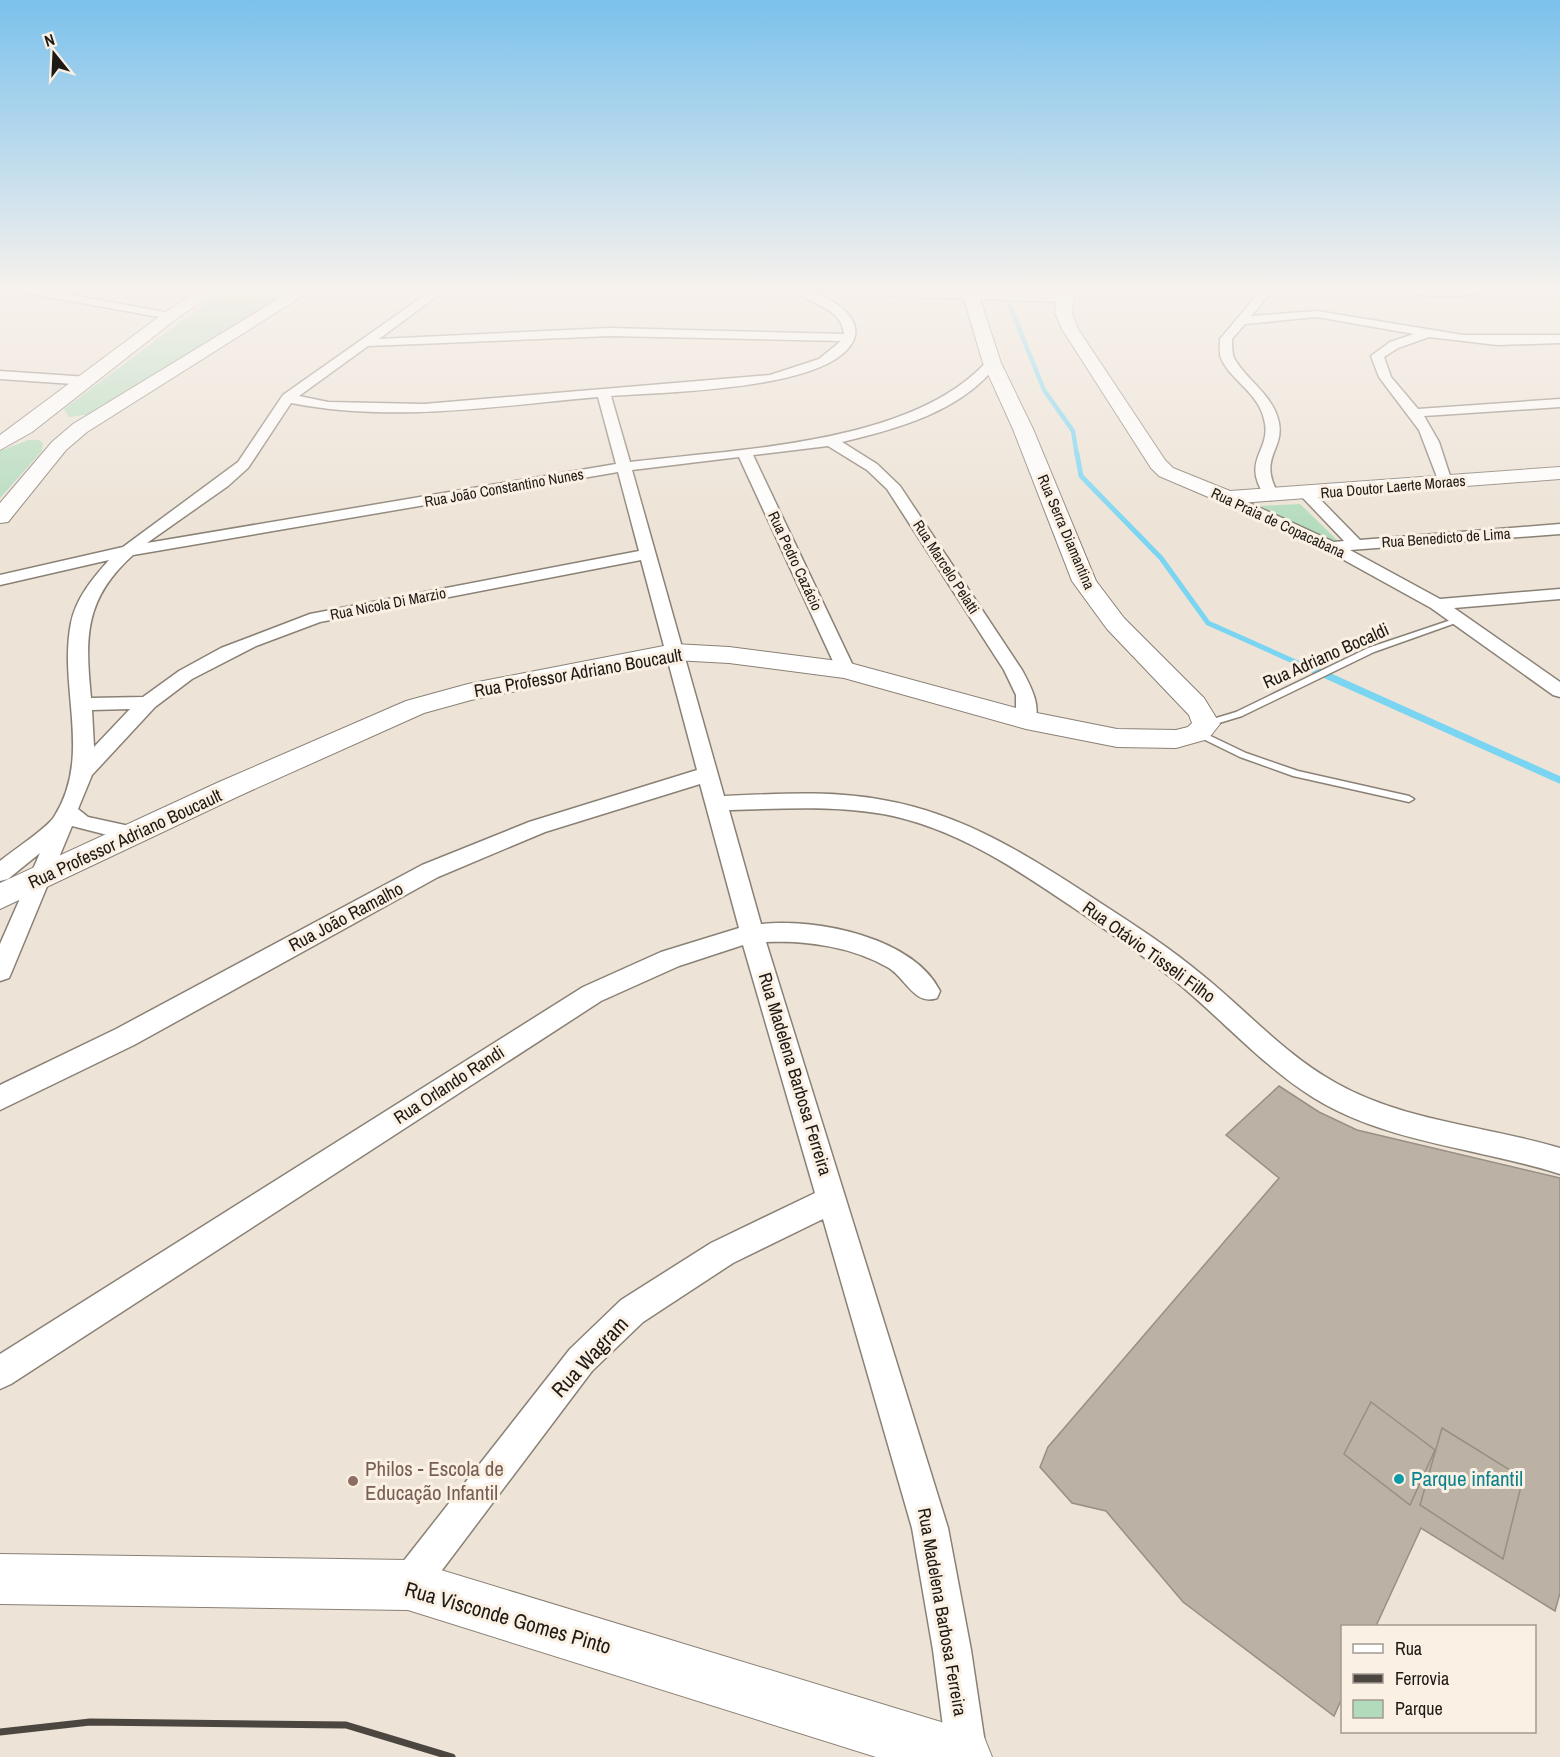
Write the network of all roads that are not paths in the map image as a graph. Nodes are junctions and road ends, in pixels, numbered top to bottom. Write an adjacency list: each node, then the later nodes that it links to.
1 (99, 372): 11 (street)
2 (170, 372): 17 (street)
3 (323, 372): 13 (street)
4 (791, 372): 12 (street)
5 (986, 372): 19 (street, Rua João Constantino Nunes)
6 (996, 372): 46 (street, Rua Serra Diamantina)
7 (1098, 372): 27 (street, Rua Praia de Copacabana)
8 (1239, 372): 26 (street)
9 (1382, 372): 16 (street)
10 (0, 375): 11 (street)
11 (88, 381): 15 (street)
12 (604, 395): 13 (street); 22 (street, Rua Madelena Barbosa Ferreira)
13 (288, 398): 32 (street)
14 (1560, 403): 16 (street)
15 (48, 411): 17 (street); 18 (street)
16 (1414, 413): 24 (street)
17 (96, 417): 20 (street)
18 (4, 441): 20 (street)
19 (830, 441): 21 (street, Rua João Constantino Nunes); 45 (street, Rua Marcelo Pelatti)
20 (59, 446): 28 (street)
21 (744, 452): 22 (street, Rua João Constantino Nunes); 39 (street, Rua Pedro Cazácio)
22 (624, 467): 32 (street, Rua João Constantino Nunes); 33 (street, Rua Madelena Barbosa Ferreira)
23 (1560, 473): 24 (street, Rua Doutor Laerte Moraes)
24 (1445, 482): 25 (street, Rua Doutor Laerte Moraes)
25 (1307, 494): 26 (street, Rua Doutor Laerte Moraes); 30 (street)
26 (1271, 495): 27 (street, Rua Doutor Laerte Moraes)
27 (1227, 498): 31 (street, Rua Praia de Copacabana)
28 (0, 517)
29 (1560, 529): 30 (street, Rua Benedicto de Lima)
30 (1356, 545): 31 (street, Rua Benedicto de Lima)
31 (1332, 547): 36 (street, Rua Praia de Copacabana)
32 (123, 552): 34 (street, Rua João Constantino Nunes); 44 (street)
33 (646, 554): 38 (street, Rua Madelena Barbosa Ferreira); 43 (street, Rua Nicola Di Marzio)
34 (0, 579)
35 (1560, 594): 36 (street)
36 (1437, 604): 37 (street, Rua Praia de Copacabana)
37 (1460, 620): 41 (street, Rua Praia de Copacabana); 46 (lane, Rua Adriano Bocaldi)
38 (674, 652): 39 (street, Rua Professor Adriano Boucault); 48 (street, Rua Madelena Barbosa Ferreira); 52 (street, Rua Professor Adriano Boucault)
39 (846, 670): 45 (street, Rua Professor Adriano Boucault)
40 (1560, 674): 41 (street)
41 (1538, 676): 42 (street, Rua Praia de Copacabana)
42 (1560, 691)
43 (148, 703): 44 (street); 47 (street, Rua Nicola Di Marzio)
44 (84, 704): 47 (street)
45 (1026, 720): 46 (street, Rua Professor Adriano Boucault)
46 (1198, 731): 49 (lane)
47 (82, 773): 51 (street)
48 (708, 774): 50 (street, Rua Madelena Barbosa Ferreira); 59 (street, Rua João Ramalho)
49 (1409, 799)
50 (718, 803): 56 (street, Rua Madelena Barbosa Ferreira); 60 (street, Rua Otávio Tisseli Filho)
51 (65, 817): 52 (street); 53 (street); 54 (street)
52 (135, 834): 54 (street, Rua Professor Adriano Boucault)
53 (0, 873)
54 (41, 879): 55 (street, Rua Professor Adriano Boucault); 57 (street)
55 (0, 897)
56 (752, 934): 58 (street, Rua Orlando Randi); 61 (street, Rua Madelena Barbosa Ferreira); 62 (street, Rua Orlando Randi)
57 (2, 960)
58 (928, 991)
59 (0, 1098)
60 (1560, 1161)
61 (833, 1199): 64 (street, Rua Wagram); 65 (street, Rua Madelena Barbosa Ferreira)
62 (0, 1373)
63 (0, 1579): 64 (street, Rua Visconde Gomes Pinto)
64 (408, 1585): 65 (street, Rua Visconde Gomes Pinto)
65 (965, 1757)

